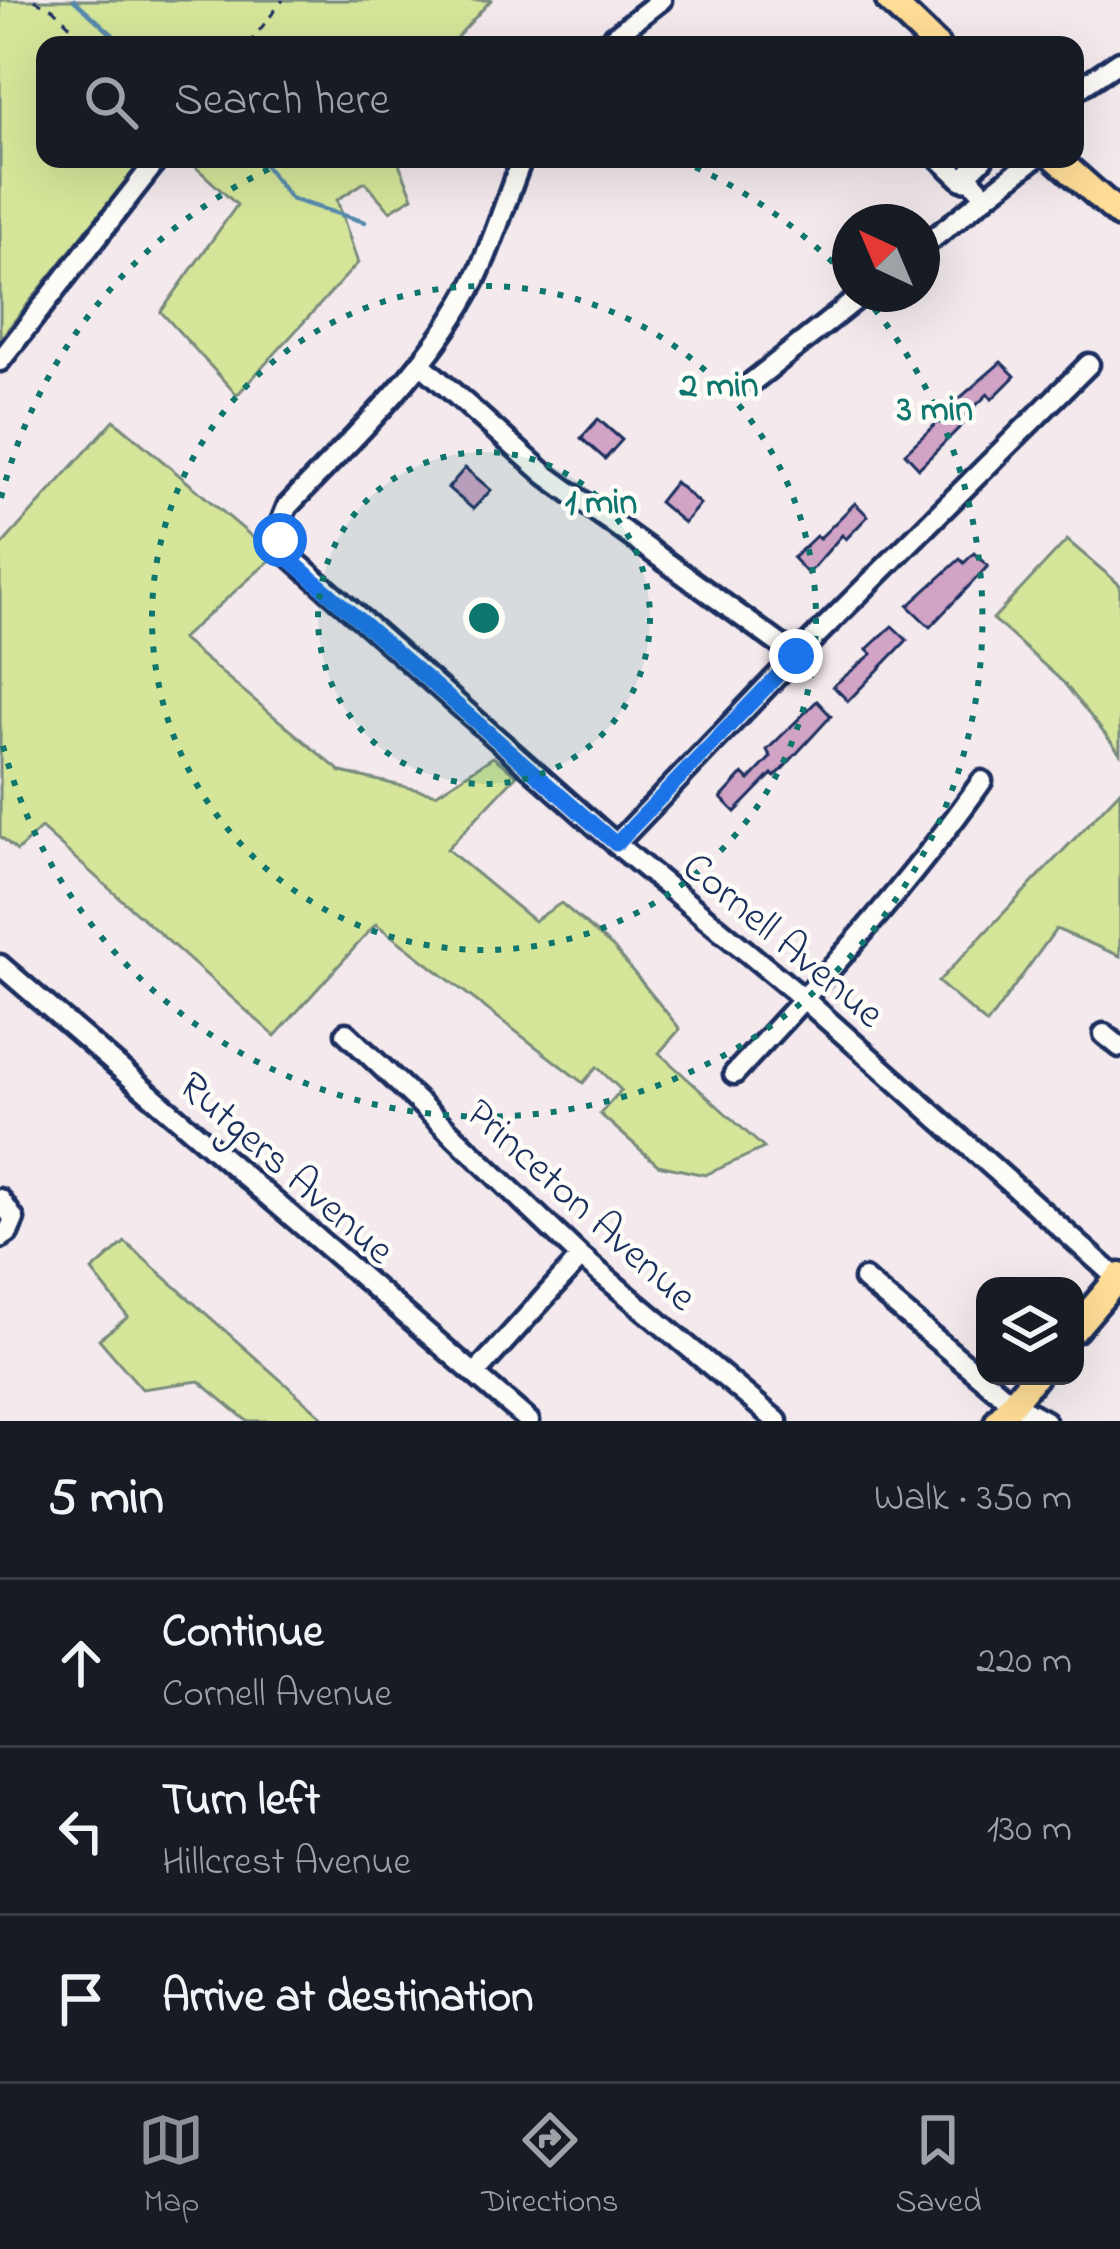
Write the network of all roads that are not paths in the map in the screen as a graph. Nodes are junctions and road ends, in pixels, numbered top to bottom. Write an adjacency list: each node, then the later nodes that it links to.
1 (661, 0): 3 (street)
2 (889, 0): 4 (main road)
3 (615, 36)
4 (927, 36)
5 (1120, 62): 6 (street)
6 (1084, 86)
7 (151, 168): 18 (street)
8 (519, 168): 19 (street)
9 (950, 168): 13 (street)
10 (974, 168): 13 (street)
11 (1023, 168): 14 (street)
12 (1067, 168): 15 (main road)
13 (962, 179): 14 (street)
14 (986, 197): 16 (street)
15 (1120, 214)
16 (940, 234)
17 (840, 312): 21 (street)
18 (0, 361)
19 (421, 364): 22 (street); 24 (street, Cornell Avenue)
20 (1089, 364): 22 (street)
21 (752, 382)
22 (796, 656): 24 (street)
23 (982, 781): 26 (street)
24 (616, 844): 26 (street, Cornell Avenue)
25 (0, 965): 37 (street, Rutgers Avenue)
26 (804, 999): 30 (street); 34 (street, Cornell Avenue)
27 (346, 1033): 33 (street, Princeton Avenue)
28 (1103, 1034): 29 (street)
29 (1120, 1047)
30 (734, 1074)
31 (0, 1198): 32 (street)
32 (4, 1235)
33 (581, 1257): 37 (street); 41 (street, Princeton Avenue)
34 (1119, 1278): 36 (main road)
35 (864, 1279): 39 (street)
36 (1084, 1319)
37 (476, 1374): 40 (street, Rutgers Avenue)
38 (1028, 1385): 39 (main road)
39 (1005, 1412): 42 (street)
40 (529, 1421)
41 (777, 1421)
42 (1045, 1421)

